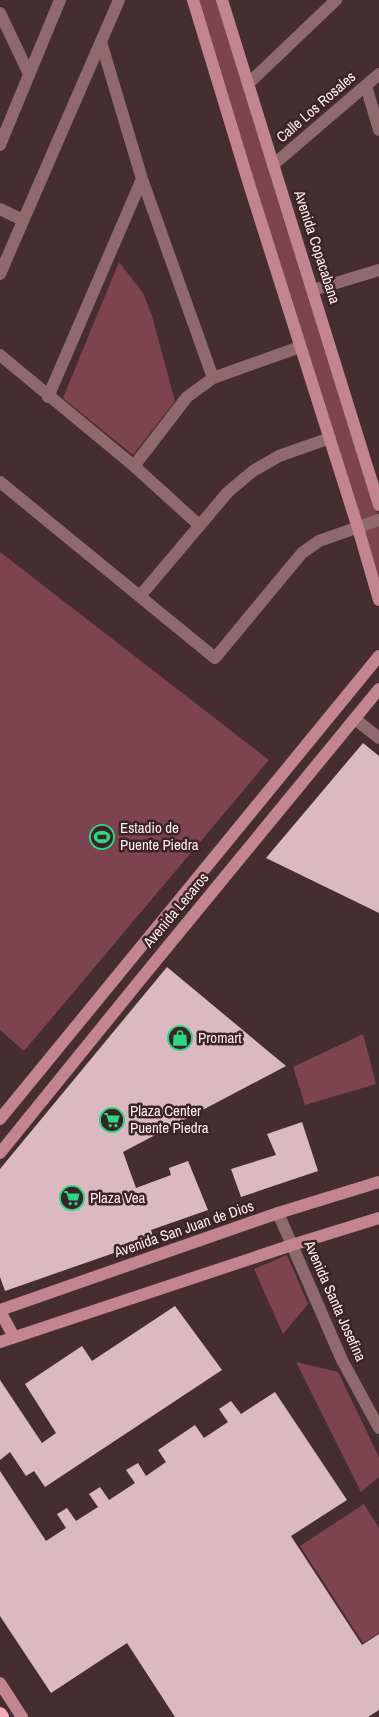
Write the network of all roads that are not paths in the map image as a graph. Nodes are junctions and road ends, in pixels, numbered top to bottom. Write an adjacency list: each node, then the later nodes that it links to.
1 (60, 0): 8 (street)
2 (119, 0): 7 (street)
3 (193, 0): 21 (main road)
4 (222, 0): 10 (main road, Avenida Copacabana)
5 (336, 0): 10 (street)
6 (0, 13): 8 (street)
7 (101, 42): 15 (street); 17 (street)
8 (29, 74): 13 (street)
9 (378, 76): 11 (street, Calle Los Rosales)
10 (248, 84): 14 (main road, Avenida Copacabana)
11 (366, 86): 12 (street); 14 (street, Calle Los Rosales)
12 (379, 130)
13 (0, 145)
14 (273, 165): 20 (main road, Avenida Copacabana)
15 (142, 180): 23 (street); 24 (street)
16 (0, 209): 17 (street)
17 (24, 220): 19 (street)
18 (379, 270): 20 (street)
19 (0, 274)
20 (313, 290): 28 (main road, Avenida Copacabana)
21 (300, 347): 23 (street); 25 (main road)
22 (0, 356): 24 (street)
23 (213, 378): 26 (street)
24 (48, 396): 26 (street)
25 (330, 438): 30 (street); 31 (main road)
26 (134, 466): 30 (street)
27 (0, 482): 32 (street)
28 (379, 505)
29 (379, 520): 31 (street)
30 (199, 525): 32 (street)
31 (358, 528): 32 (street); 33 (main road)
32 (140, 596)
33 (379, 600)
34 (379, 656): 38 (main road, Avenida Lecaros)
35 (379, 690): 36 (main road, Avenida Lecaros)
36 (355, 719): 37 (street); 39 (main road, Avenida Lecaros)
37 (379, 738)
38 (0, 1119)
39 (0, 1153)
40 (379, 1182): 41 (main road, Avenida San Juan de Dios)
41 (278, 1213): 43 (street, Avenida Santa Josefina); 44 (main road, Avenida San Juan de Dios)
42 (379, 1218): 43 (main road)
43 (292, 1245): 45 (main road); 47 (street, Avenida Santa Josefina)
44 (0, 1311): 45 (main road)
45 (14, 1337): 46 (main road)
46 (0, 1342)
47 (379, 1428)
48 (0, 1683): 49 (main road)
49 (22, 1717)

